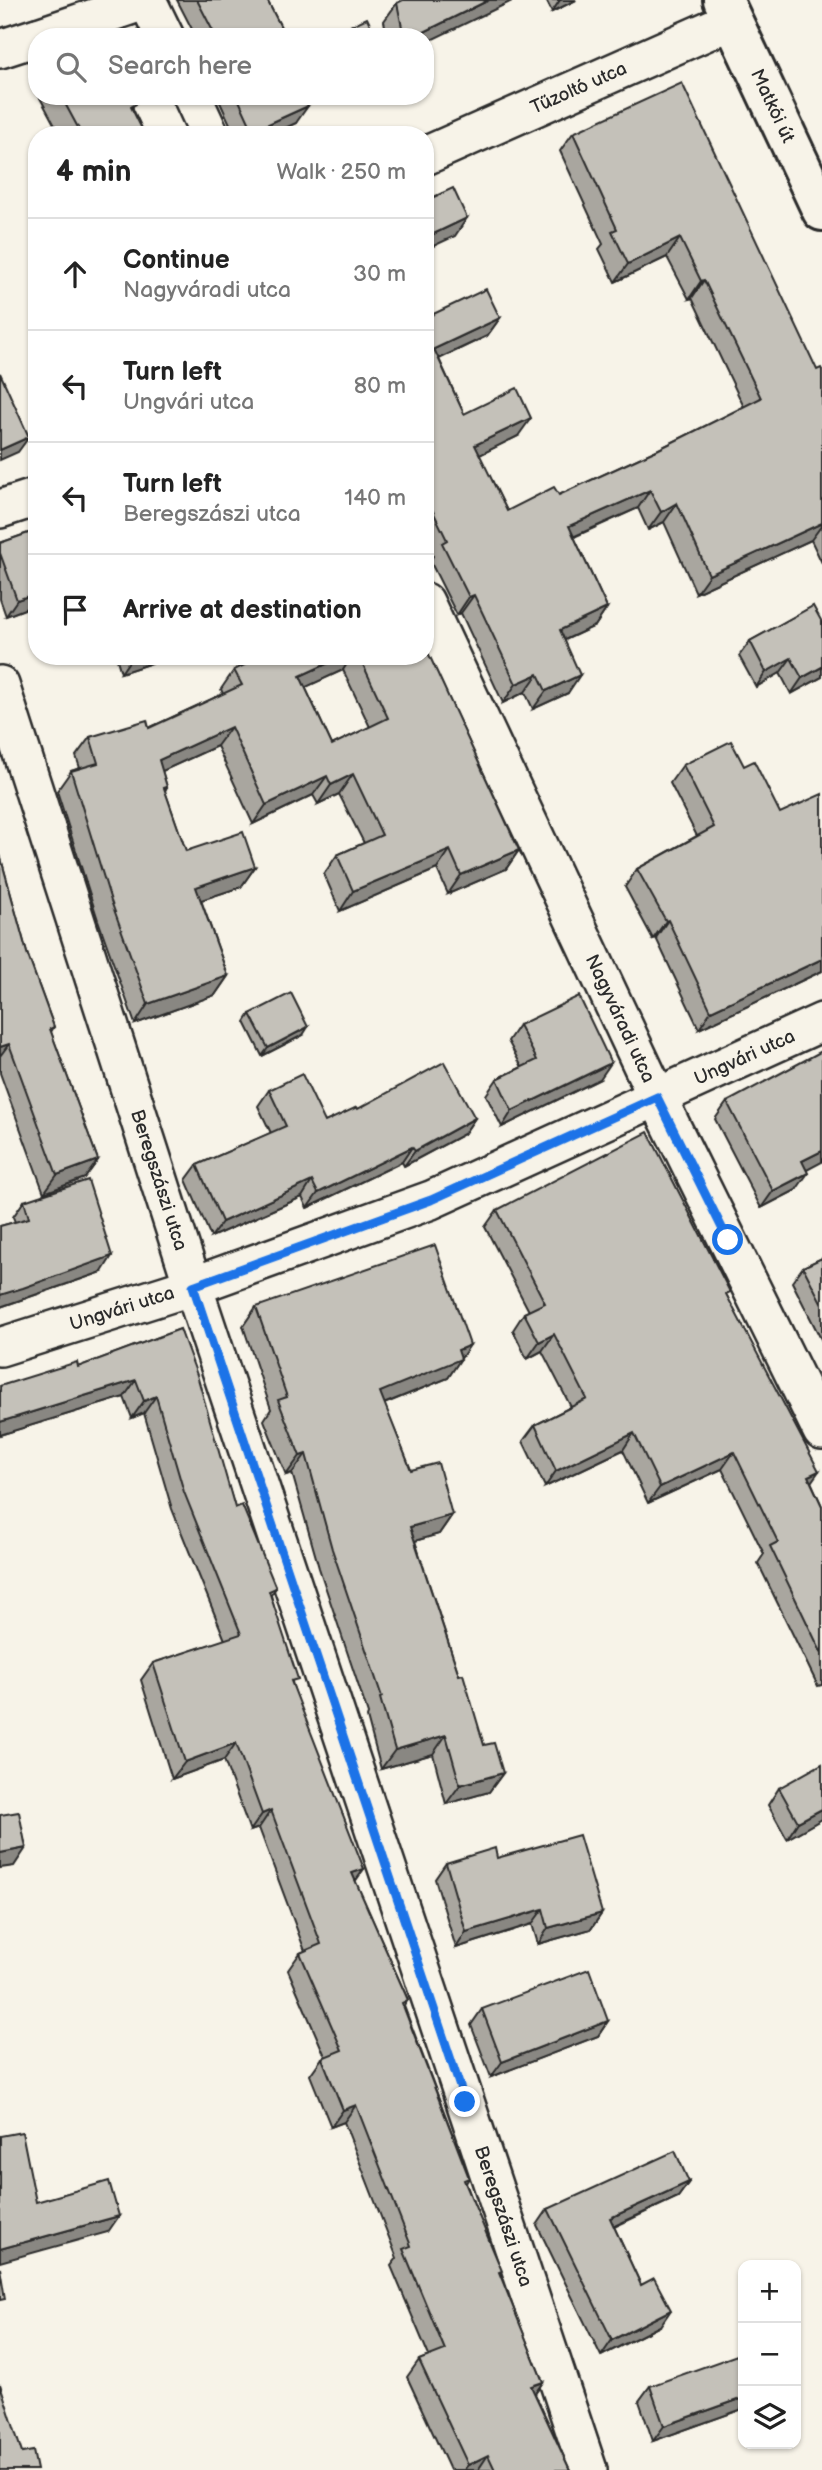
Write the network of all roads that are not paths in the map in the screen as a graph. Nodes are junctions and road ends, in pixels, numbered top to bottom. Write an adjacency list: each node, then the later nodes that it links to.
1 (147, 0): 3 (street); 4 (street)
2 (727, 10): 9 (street, Tűzoltó utca); 10 (street, Matkói út)
3 (64, 28)
4 (160, 28)
5 (28, 40): 6 (street)
6 (0, 49)
7 (196, 105): 8 (street)
8 (206, 126)
9 (434, 152)
10 (822, 211)
11 (28, 500): 12 (street)
12 (0, 509)
13 (434, 621): 16 (street, Nagyváradi utca)
14 (0, 685): 17 (street, Beregszászi utca)
15 (822, 1022): 16 (street, Ungvári utca)
16 (657, 1097): 17 (street, Ungvári utca); 19 (street, Nagyváradi utca)
17 (193, 1286): 18 (street, Ungvári utca); 20 (street, Beregszászi utca)
18 (0, 1347)
19 (822, 1431)
20 (588, 2470)

